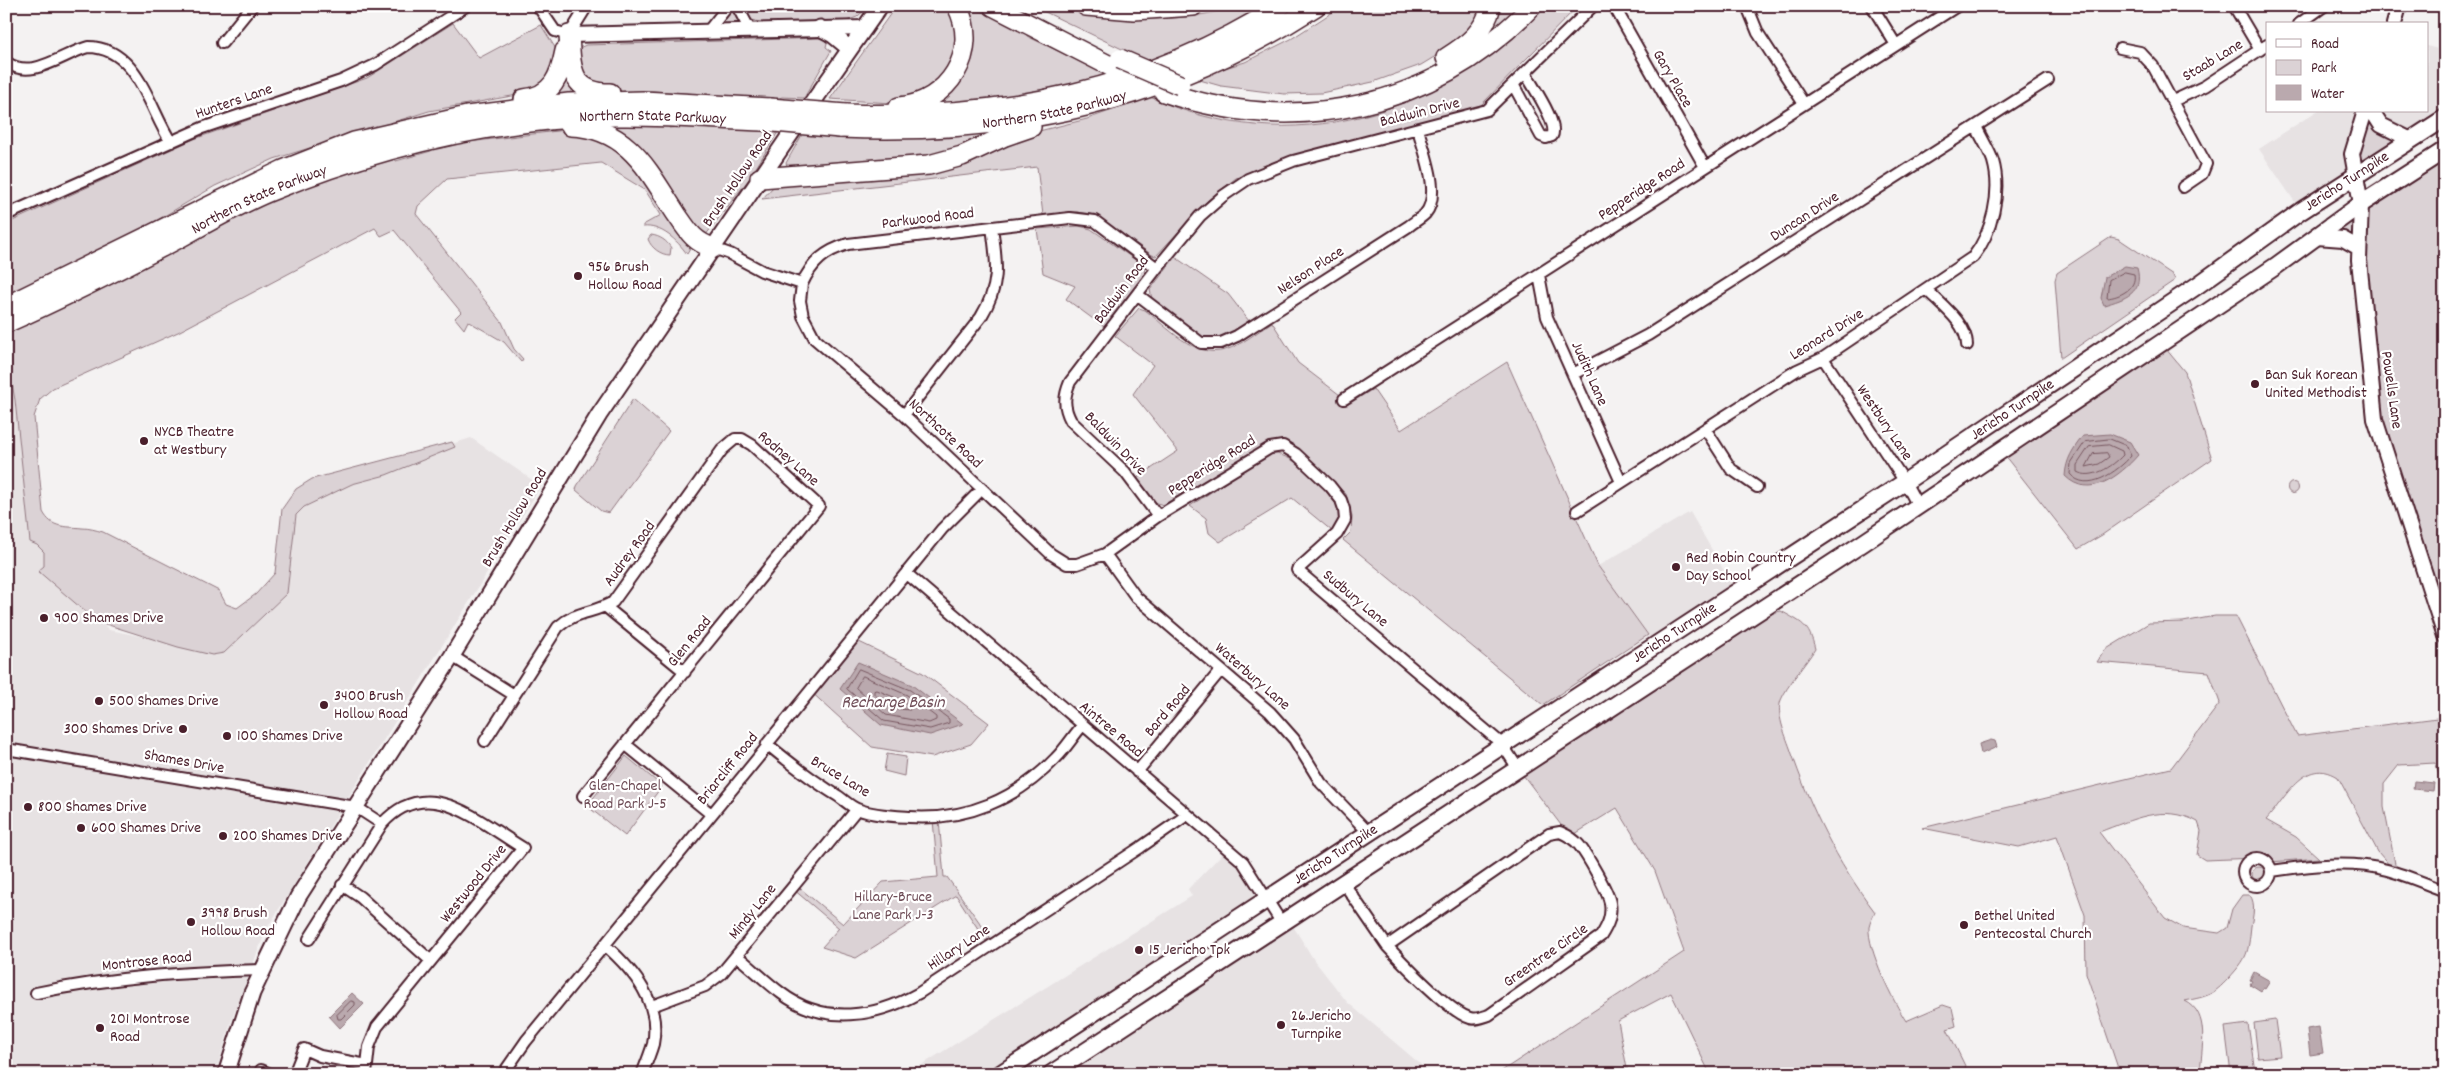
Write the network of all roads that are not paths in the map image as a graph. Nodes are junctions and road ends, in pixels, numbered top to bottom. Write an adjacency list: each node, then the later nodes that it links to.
1 (252, 6): 32 (street)
2 (466, 6): 57 (street, Hunters Lane)
3 (538, 6): 31 (street)
4 (587, 6): 31 (street)
5 (728, 6): 30 (street)
6 (737, 6): 29 (street)
7 (880, 6): 28 (main road, Brush Hollow Road)
8 (957, 6): 52 (highway)
9 (994, 6): 38 (highway)
10 (1019, 6): 38 (highway)
11 (1086, 6): 12 (highway)
12 (1194, 6)
13 (1281, 6): 52 (highway, Northern State Parkway)
14 (1316, 6): 46 (highway, Northern State Parkway)
15 (1491, 6): 42 (highway)
16 (1532, 6): 42 (highway)
17 (1593, 6): 39 (street, Baldwin Drive)
18 (1614, 6): 59 (street, Gary Place)
19 (1747, 6): 45 (street)
20 (1872, 6): 33 (street)
21 (1957, 6): 33 (street, Pepperidge Road)
22 (2234, 6): 35 (street)
23 (2324, 6): 25 (street)
24 (2399, 6): 26 (street)
25 (2301, 22)
26 (2395, 22)
27 (820, 28): 28 (street); 29 (street); 36 (main road)
28 (865, 28): 36 (main road, Brush Hollow Road)
29 (750, 30): 30 (street)
30 (708, 31): 31 (street)
31 (569, 35): 44 (highway); 50 (highway)
32 (222, 43)
33 (1896, 45): 45 (street, Pepperidge Road)
34 (2120, 48): 43 (street)
35 (2263, 48): 43 (street, Staab Lane)
36 (850, 49): 61 (main road, Brush Hollow Road)
37 (6, 62): 57 (street)
38 (1116, 63): 42 (highway)
39 (1526, 74): 41 (street, Baldwin Drive); 41 (street)
40 (2048, 80): 54 (street, Duncan Drive)
41 (1514, 86): 55 (street, Baldwin Drive)
42 (1172, 89)
43 (2173, 100): 62 (street)
44 (688, 103): 49 (highway, Northern State Parkway); 50 (highway, Northern State Parkway)
45 (1804, 104): 59 (street, Pepperidge Road)
46 (1092, 105): 52 (highway, Northern State Parkway); 61 (highway)
47 (2365, 112): 60 (street, Powells Lane)
48 (2373, 112): 56 (street)
49 (766, 115): 52 (highway, Northern State Parkway, bridge); 53 (highway, Northern State Parkway)
50 (466, 116): 75 (highway, Northern State Parkway)
51 (2445, 118): 56 (main road, Jericho Turnpike)
52 (843, 121)
53 (513, 123): 68 (highway); 76 (highway, Northern State Parkway)
54 (1976, 126): 73 (street, Leonard Drive); 79 (street, Duncan Drive)
55 (1418, 130): 63 (street, Baldwin Drive); 74 (street, Nelson Place)
56 (2411, 140): 60 (main road, Jericho Turnpike)
57 (171, 142): 65 (street, Hunters Lane)
58 (2445, 150): 64 (main road, Jericho Turnpike)
59 (1705, 167): 71 (street, Pepperidge Road)
60 (2355, 176): 64 (street, Powells Lane); 87 (main road, Jericho Turnpike)
61 (760, 178): 68 (main road, Brush Hollow Road)
62 (2184, 187)
63 (1223, 196): 70 (street, Baldwin Road)
64 (2361, 204): 67 (main road, Jericho Turnpike); 69 (street, Powells Lane)
65 (6, 215)
66 (992, 227): 70 (street, Parkwood Road); 72 (street, Parkwood Road); 82 (street)
67 (2317, 237): 69 (street); 91 (main road, Jericho Turnpike)
68 (713, 248): 72 (street); 98 (main road, Brush Hollow Road)
69 (2359, 248): 97 (street, Powells Lane)
70 (1157, 268): 74 (street, Baldwin Road)
71 (1539, 275): 79 (street, Judith Lane); 80 (street, Pepperidge Road)
72 (802, 284): 82 (street, Northcote Road)
73 (1926, 289): 77 (street); 78 (street, Leonard Drive)
74 (1138, 295): 81 (street, Baldwin Road)
75 (6, 306)
76 (6, 323)
77 (1967, 345)
78 (1822, 358): 83 (street, Leonard Drive); 87 (street, Westbury Lane)
79 (1573, 374): 86 (street, Judith Lane)
80 (1344, 399)
81 (1067, 413): 93 (street, Baldwin Drive)
82 (904, 415): 89 (street, Northcote Road)
83 (1706, 430): 86 (street, Leonard Drive); 88 (street)
84 (735, 439): 90 (street, Rodney Lane); 96 (street, Audrey Road)
85 (1283, 446): 93 (street, Pepperidge Road); 106 (street, Sudbury Lane)
86 (1621, 482): 92 (street, Leonard Drive)
87 (1905, 482): 91 (street, Westbury Lane); 106 (main road, Jericho Turnpike)
88 (1757, 487)
89 (982, 489): 94 (street, Northcote Road); 95 (street, Briarcliff Road)
90 (819, 506): 100 (street, Glen Road)
91 (1918, 506): 108 (main road, Jericho Turnpike)
92 (1577, 511)
93 (1158, 516): 94 (street)
94 (1105, 554): 99 (street, Waterbury Lane)
95 (906, 573): 102 (street, Aintree Road); 105 (street, Briarcliff Road)
96 (606, 606): 100 (street); 101 (street, Audrey Road)
97 (2445, 636)
98 (452, 656): 101 (street); 111 (main road, Brush Hollow Road)
99 (1221, 670): 109 (street, Bard Road); 116 (street, Waterbury Lane)
100 (685, 672): 104 (street, Glen Road)
101 (514, 695): 103 (street, Audrey Road)
102 (1082, 726): 109 (street, Aintree Road); 112 (street, Bruce Lane)
103 (485, 741)
104 (625, 744): 110 (street, Glen Road); 113 (street)
105 (767, 744): 112 (street, Bruce Lane); 113 (street, Briarcliff Road)
106 (1502, 744): 108 (street, Sudbury Lane); 116 (main road, Jericho Turnpike)
107 (6, 749): 111 (street, Shames Drive)
108 (1517, 767): 118 (main road, Jericho Turnpike)
109 (1137, 772): 114 (street, Aintree Road)
110 (583, 796)
111 (356, 807): 115 (street); 128 (main road, Brush Hollow Road)
112 (857, 809): 126 (street, Mindy Lane)
113 (711, 814): 124 (street, Briarcliff Road)
114 (1187, 815): 121 (street, Aintree Road); 126 (street, Hillary Lane)
115 (382, 824): 119 (street); 127 (street, Westwood Drive)
116 (1368, 832): 121 (main road, Jericho Turnpike)
117 (2271, 871): 120 (street)
118 (1343, 882): 122 (main road, Jericho Turnpike); 125 (street, Greentree Circle)
119 (342, 885): 123 (street); 127 (street)
120 (2445, 891)
121 (1265, 900): 122 (street, Aintree Road); 136 (main road, Jericho Turnpike)
122 (1281, 922): 137 (main road, Jericho Turnpike)
123 (308, 938)
124 (605, 945): 130 (street); 134 (street, Briarcliff Road)
125 (1387, 946): 125 (street, Greentree Circle)
126 (737, 956): 130 (street, Mindy Lane)
127 (431, 961): 131 (street, Westwood Drive)
128 (262, 970): 129 (street, Montrose Road); 132 (main road, Brush Hollow Road)
129 (36, 993)
130 (652, 1006): 135 (street)
131 (366, 1070): 133 (street)
132 (226, 1074)
133 (294, 1074)
134 (503, 1074)
135 (642, 1074)
136 (1000, 1074)
137 (1051, 1074)

